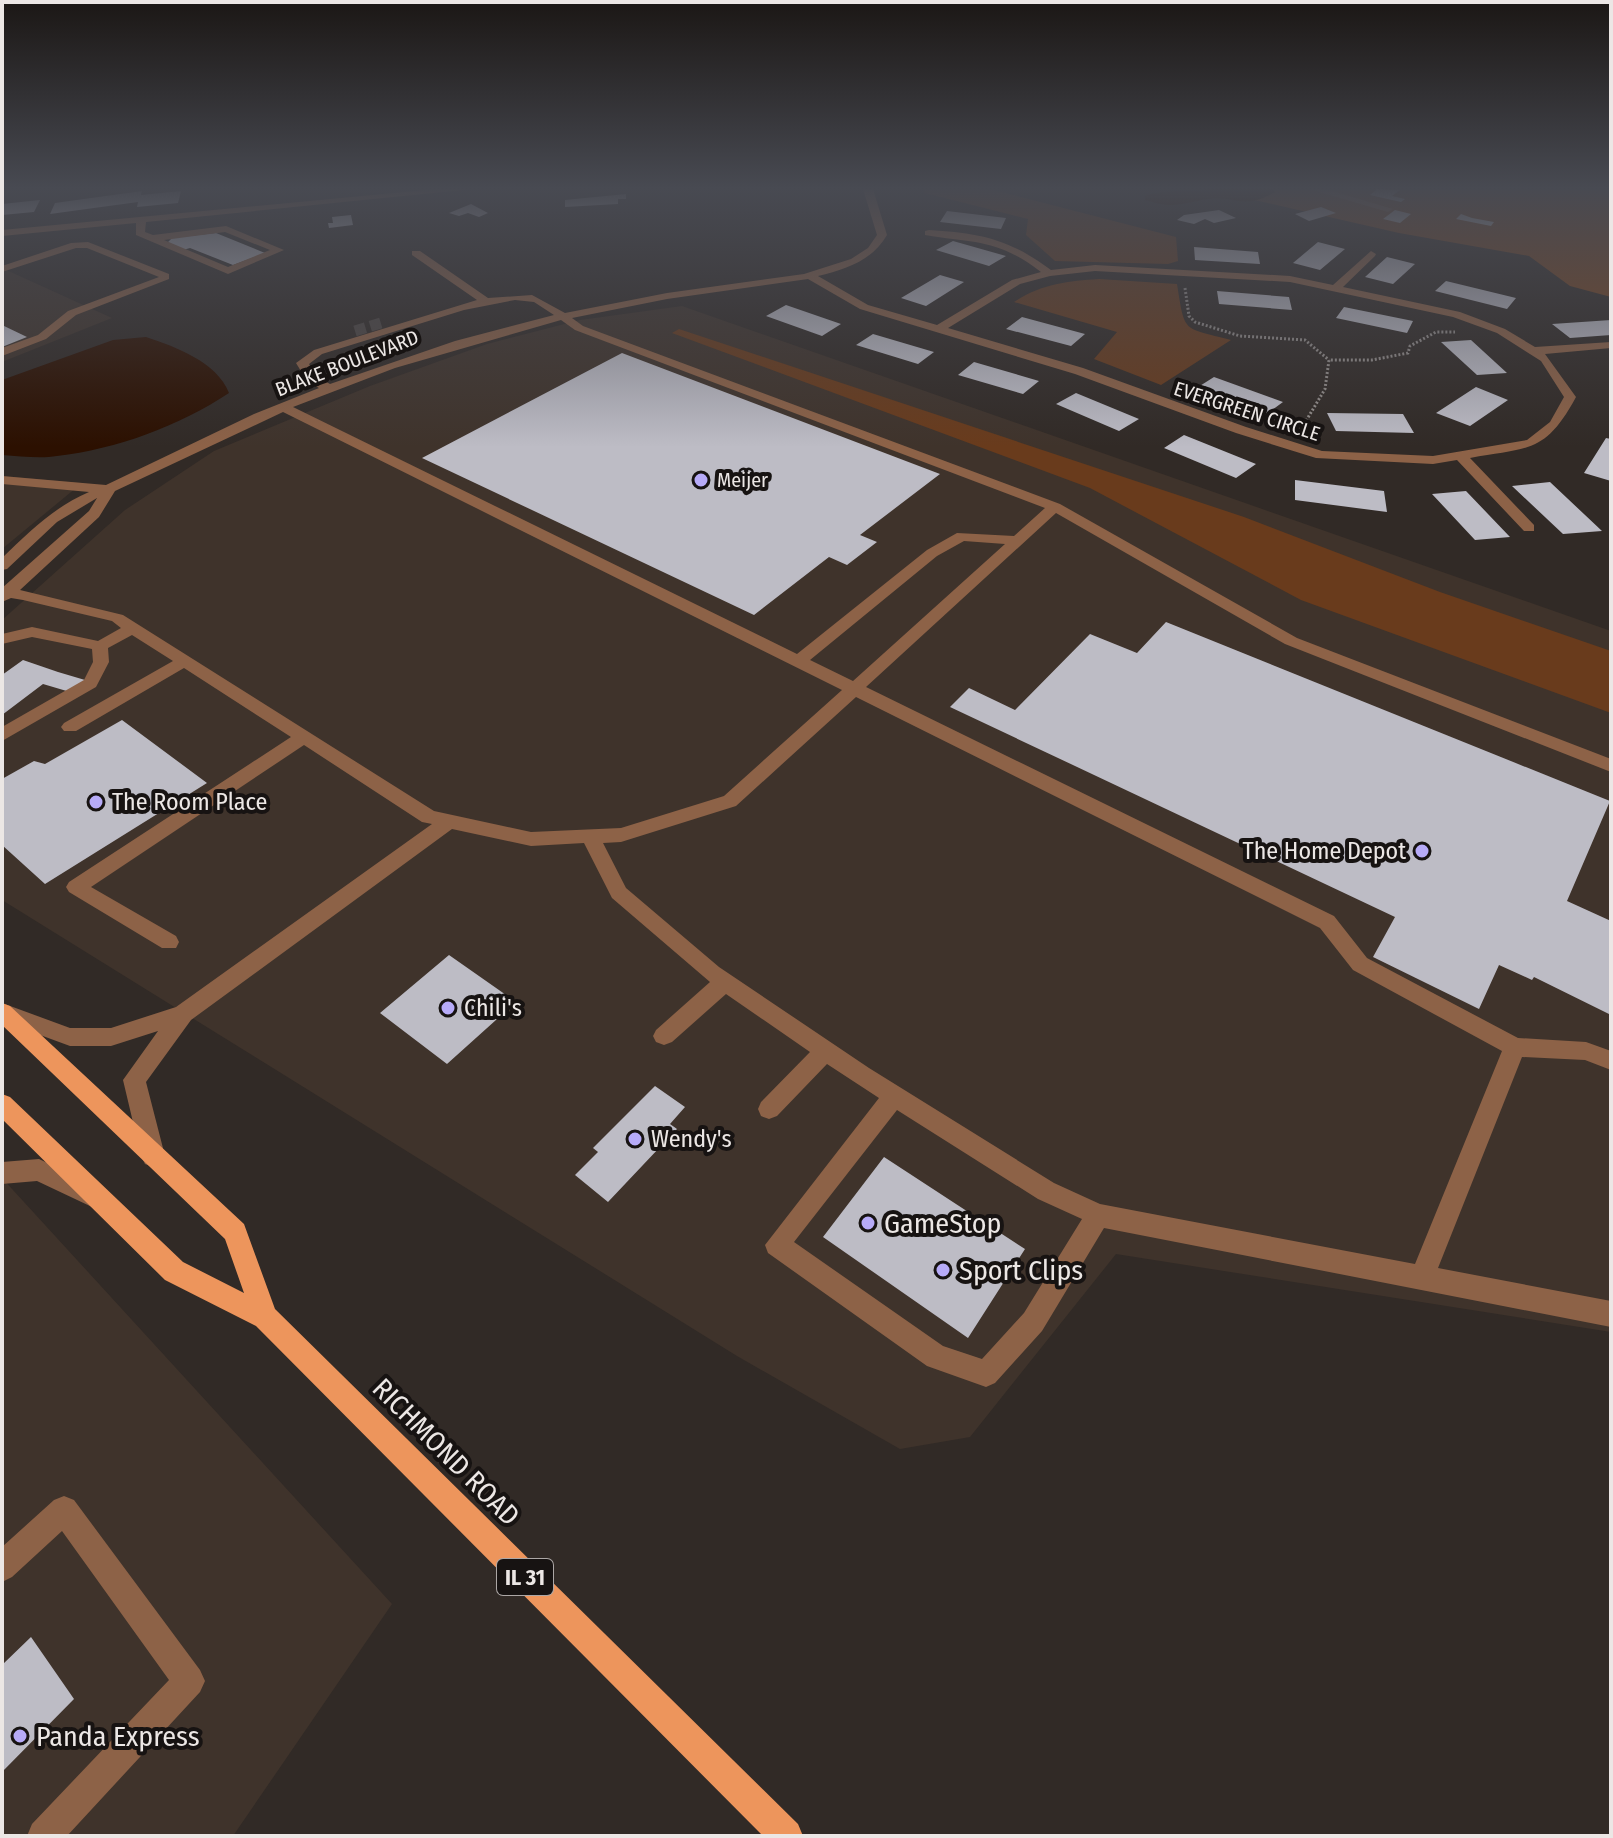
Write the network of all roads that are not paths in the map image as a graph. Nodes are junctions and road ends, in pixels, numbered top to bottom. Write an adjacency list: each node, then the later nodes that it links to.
1 (162, 275): 18 (street)
2 (447, 275): 9 (street)
3 (813, 275): 7 (street, BLAKE BOULEVARD)
4 (1042, 275): 13 (street, EVERGREEN CIRCLE)
5 (1215, 275): 8 (street, EVERGREEN CIRCLE)
6 (1350, 275): 8 (street)
7 (810, 276): 10 (street, BLAKE BOULEVARD); 13 (street, EVERGREEN CIRCLE)
8 (1336, 288): 17 (street, EVERGREEN CIRCLE)
9 (485, 301): 10 (street); 12 (street)
10 (561, 317): 19 (street, BLAKE BOULEVARD); 24 (street)
11 (381, 323): 12 (street)
12 (402, 326): 15 (street)
13 (939, 329): 21 (street, EVERGREEN CIRCLE)
14 (355, 331): 15 (street)
15 (348, 343): 19 (street)
16 (1611, 345): 17 (street)
17 (1532, 351): 21 (street, EVERGREEN CIRCLE)
18 (2, 352)
19 (331, 389): 20 (street, BLAKE BOULEVARD)
20 (285, 408): 23 (street, BLAKE BOULEVARD); 33 (street)
21 (1460, 455): 25 (street)
22 (2, 480): 23 (street)
23 (109, 490): 27 (street, BLAKE BOULEVARD); 28 (street, BLAKE BOULEVARD)
24 (1055, 507): 26 (street); 38 (street)
25 (1529, 528)
26 (1020, 541): 33 (street); 34 (street)
27 (2, 566)
28 (4, 595): 29 (street)
29 (132, 628): 31 (street); 32 (street)
30 (2, 639): 31 (street)
31 (100, 646): 36 (street)
32 (185, 661): 35 (street); 37 (street)
33 (798, 661): 34 (street)
34 (855, 690): 40 (street); 46 (street)
35 (70, 727)
36 (2, 735)
37 (304, 737): 39 (street); 41 (street)
38 (1611, 766)
39 (450, 821): 40 (street); 44 (street)
40 (590, 836): 42 (street)
41 (169, 942)
42 (726, 983): 45 (street); 47 (street)
43 (2, 1012): 44 (street); 52 (main road, RICHMOND ROAD / IL 31)
44 (183, 1014): 52 (street)
45 (664, 1036)
46 (1515, 1047): 48 (street); 56 (street)
47 (825, 1052): 49 (street); 51 (street)
48 (1611, 1061)
49 (894, 1096): 55 (street); 55 (street)
50 (2, 1104): 54 (main road, RICHMOND ROAD / IL 31)
51 (769, 1109)
52 (153, 1156): 58 (main road, RICHMOND ROAD / IL 31)
53 (2, 1173): 54 (street)
54 (95, 1197): 58 (main road, RICHMOND ROAD / IL 31)
55 (1098, 1215): 56 (street)
56 (1422, 1278): 57 (street)
57 (1611, 1314)
58 (265, 1317): 61 (main road, RICHMOND ROAD / IL 31)
59 (2, 1567): 60 (street)
60 (44, 1836)
61 (786, 1836)

